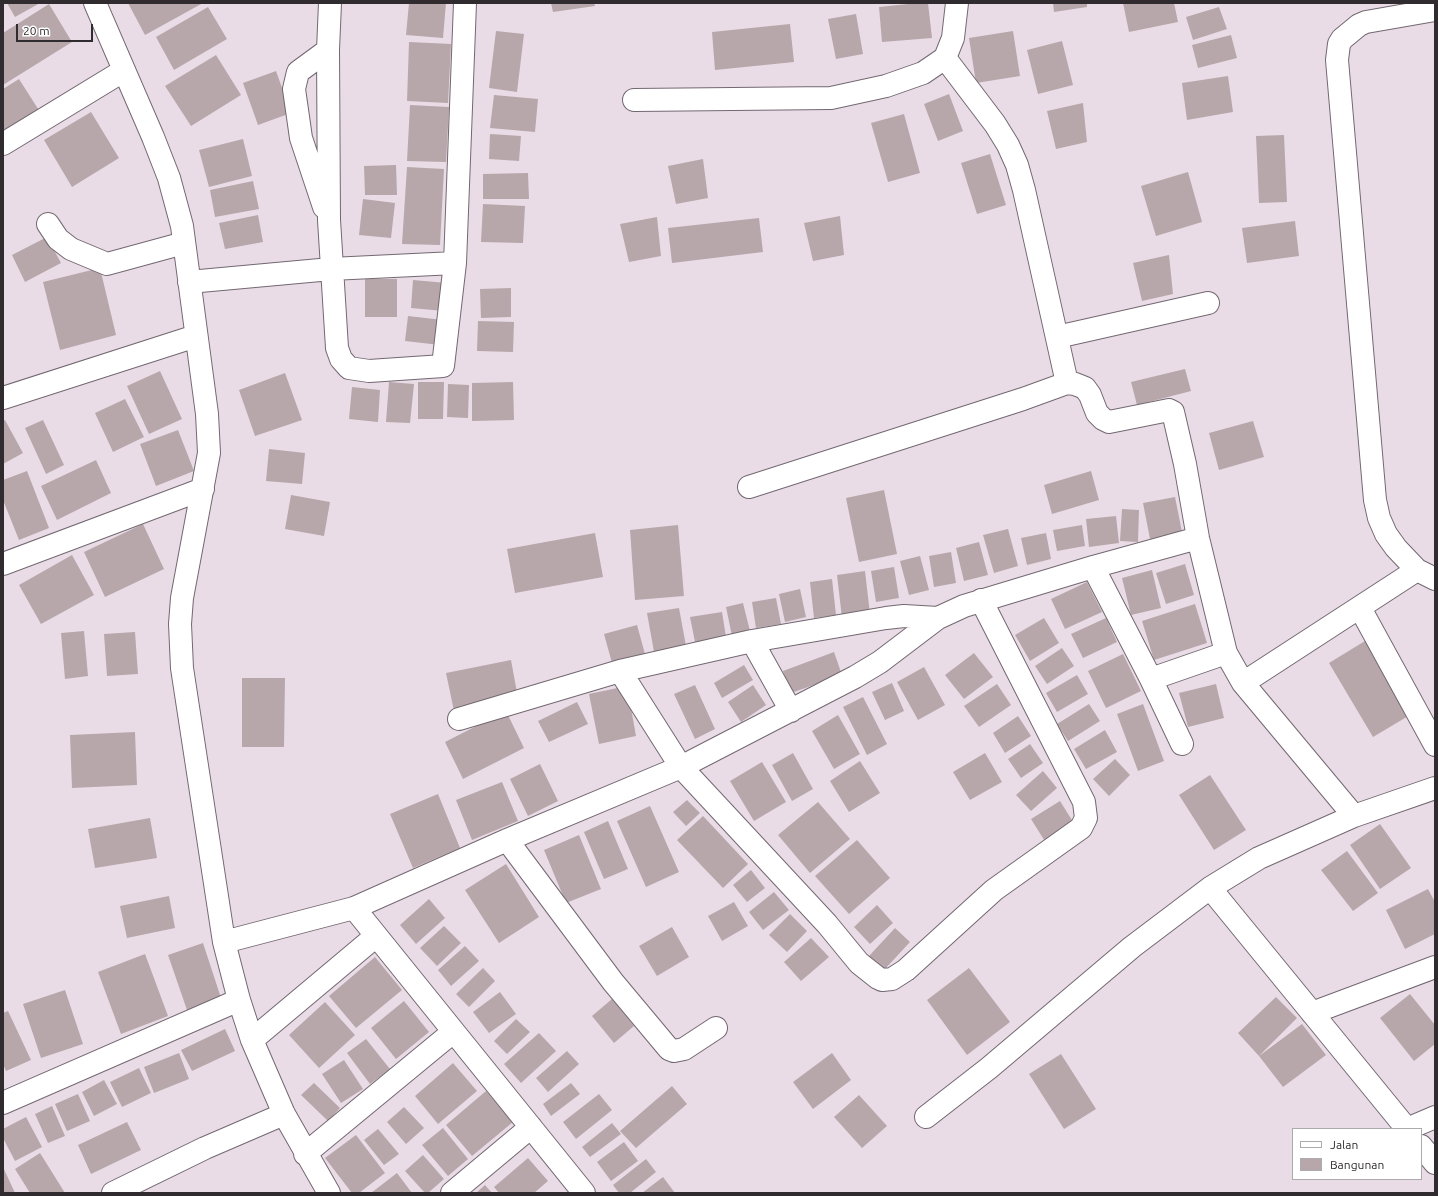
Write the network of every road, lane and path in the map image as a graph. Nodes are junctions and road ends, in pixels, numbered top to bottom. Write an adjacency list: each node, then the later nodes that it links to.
1 (95, 3): 8 (street)
2 (330, 3): 6 (street)
3 (465, 3): 14 (street)
4 (957, 3): 7 (street)
5 (1435, 10): 27 (street)
6 (328, 50): 11 (street); 11 (street)
7 (945, 58): 9 (street); 19 (street)
8 (123, 71): 10 (street); 13 (street)
9 (634, 100)
10 (3, 144)
11 (329, 220): 15 (street)
12 (48, 224): 13 (street)
13 (184, 243): 16 (street)
14 (455, 263): 15 (street); 15 (street)
15 (331, 269): 16 (street)
16 (189, 282): 18 (street)
17 (1208, 303): 19 (street)
18 (196, 336): 21 (street); 23 (street)
19 (1057, 337): 20 (street)
20 (1067, 383): 22 (street); 24 (street)
21 (3, 398)
22 (749, 487)
23 (203, 489): 25 (street); 47 (street)
24 (1198, 538): 26 (street); 32 (street)
25 (3, 564)
26 (1092, 567): 28 (street); 34 (street)
27 (1426, 575): 29 (street)
28 (981, 600): 30 (street); 40 (street)
29 (1360, 608): 35 (street); 39 (street)
30 (938, 618): 31 (street); 36 (street)
31 (752, 641): 33 (street); 36 (street)
32 (1226, 653): 34 (street); 35 (street)
33 (620, 671): 37 (street); 40 (street)
34 (1151, 679): 38 (street)
35 (1244, 683): 42 (street)
36 (790, 711): 40 (street)
37 (459, 719)
38 (1182, 744)
39 (1435, 745)
40 (681, 766): 43 (street)
41 (1435, 788): 42 (street)
42 (1354, 816): 44 (street)
43 (507, 840): 45 (street); 51 (street)
44 (1210, 888): 50 (street); 56 (street)
45 (354, 908): 46 (street); 47 (street)
46 (376, 936): 52 (street); 53 (street)
47 (224, 942): 49 (street)
48 (1435, 967): 50 (street)
49 (239, 1000): 53 (street); 54 (street)
50 (1312, 1013): 59 (street)
51 (716, 1028)
52 (454, 1032): 58 (street); 62 (street)
53 (252, 1040): 55 (street)
54 (3, 1103)
55 (284, 1114): 62 (street); 64 (street)
56 (926, 1117)
57 (1435, 1117): 60 (street)
58 (531, 1127): 66 (street); 67 (street)
59 (1406, 1128)
60 (1409, 1128)
61 (1422, 1147): 63 (street)
62 (305, 1154): 65 (street)
63 (1435, 1164)
64 (113, 1193)
65 (329, 1193)
66 (452, 1193)
67 (584, 1193)

